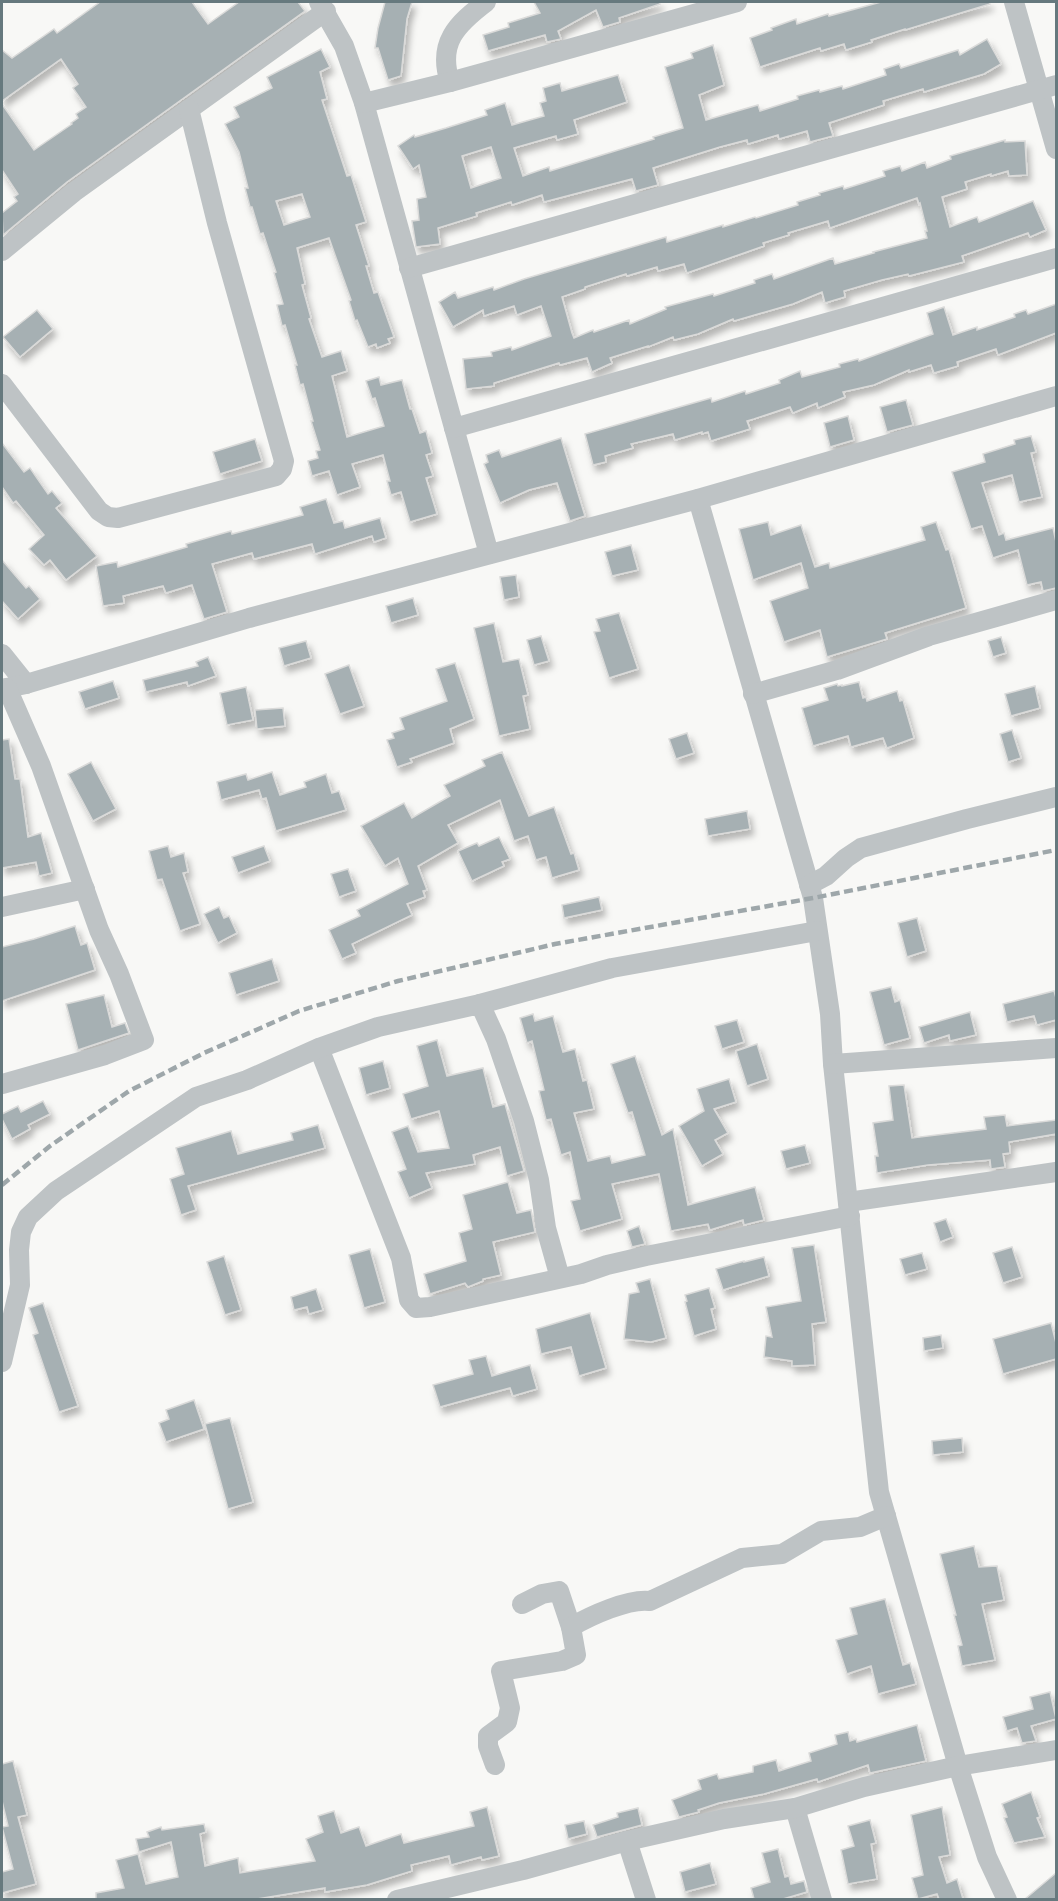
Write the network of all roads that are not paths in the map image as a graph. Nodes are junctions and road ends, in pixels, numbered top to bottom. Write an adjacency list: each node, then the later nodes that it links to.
1 (486, 2): 6 (street)
2 (736, 2): 4 (street)
3 (1014, 2): 7 (street)
4 (716, 4): 6 (street)
5 (322, 6): 8 (street); 9 (street)
6 (450, 82): 8 (street)
7 (1049, 87): 10 (street); 13 (street)
8 (364, 103): 13 (street)
9 (189, 109): 11 (street); 14 (street)
10 (1056, 149)
11 (2, 251)
12 (1056, 258): 16 (street)
13 (410, 268): 16 (street)
14 (2, 384)
15 (1056, 396): 17 (street)
16 (454, 428): 18 (street)
17 (698, 499): 18 (street); 22 (street)
18 (489, 554): 21 (street)
19 (1056, 600): 22 (street)
20 (2, 654): 21 (street)
21 (11, 687): 25 (street)
22 (753, 694): 24 (street)
23 (1056, 797): 24 (street)
24 (809, 885): 27 (street)
25 (85, 889): 26 (street); 32 (street)
26 (2, 907)
27 (817, 931): 28 (street); 31 (street)
28 (480, 1004): 29 (street); 35 (street)
29 (319, 1048): 35 (street); 36 (street)
30 (1056, 1048): 31 (street)
31 (833, 1064): 34 (street)
32 (2, 1084)
33 (1056, 1172): 34 (street)
34 (849, 1209): 35 (street); 37 (street)
35 (560, 1278)
36 (2, 1362)
37 (885, 1516): 39 (street); 42 (street)
38 (522, 1604): 39 (street)
39 (571, 1627): 41 (street)
40 (1056, 1749): 42 (street)
41 (495, 1765)
42 (958, 1766): 43 (street); 48 (street)
43 (795, 1808): 44 (street); 47 (street)
44 (627, 1841): 45 (street); 46 (street)
45 (397, 1899)
46 (646, 1899)
47 (822, 1899)
48 (1007, 1899)

